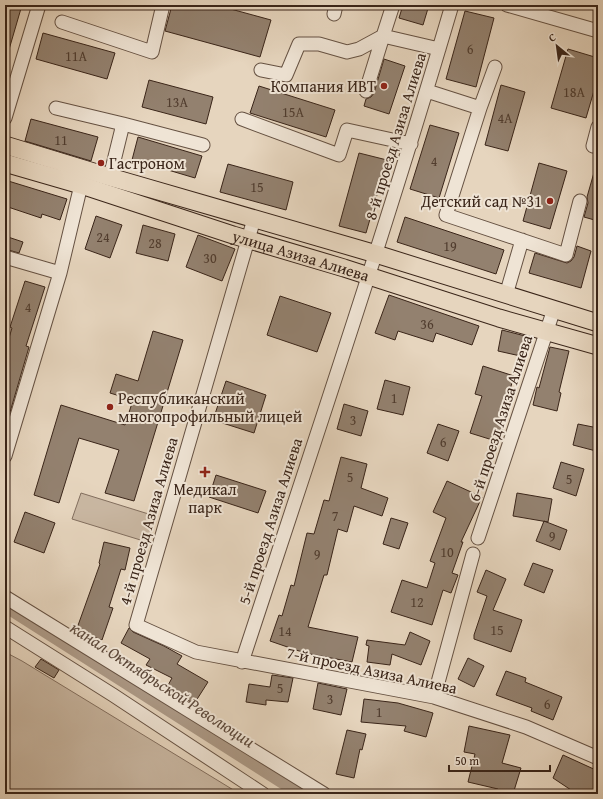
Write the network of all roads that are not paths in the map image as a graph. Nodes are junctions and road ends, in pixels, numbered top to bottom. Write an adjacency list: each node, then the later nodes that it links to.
1 (39, 5): 16 (street)
2 (163, 5): 6 (street)
3 (393, 5): 8 (street)
4 (452, 5): 9 (street, 8-й проезд Азиза Алиева)
5 (507, 5): 7 (street)
6 (62, 22)
7 (598, 31)
8 (383, 36): 9 (street); 11 (street); 12 (street)
9 (439, 49): 13 (street, 8-й проезд Азиза Алиева)
10 (495, 66): 15 (street)
11 (261, 70)
12 (366, 91)
13 (427, 91): 15 (street); 20 (street, 8-й проезд Азиза Алиева)
14 (56, 108): 18 (street)
15 (480, 108): 30 (street)
16 (5, 118)
17 (242, 119): 20 (street)
18 (123, 124): 22 (street); 25 (street)
19 (598, 127): 23 (street)
20 (411, 144): 31 (street, 8-й проезд Азиза Алиева)
21 (5, 145): 25 (main road, улица Азиза Алиева)
22 (203, 145)
23 (592, 146)
24 (5, 163): 26 (main road, улица Азиза Алиева)
25 (110, 177): 28 (main road, улица Азиза Алиева)
26 (81, 185): 29 (main road, улица Азиза Алиева); 33 (street)
27 (580, 201): 30 (street)
28 (254, 219): 29 (street, 4-й проезд Азиза Алиева); 31 (main road, улица Азиза Алиева)
29 (248, 239): 34 (main road, улица Азиза Алиева); 44 (street, 4-й проезд Азиза Алиева)
30 (522, 240): 35 (street)
31 (376, 254): 34 (street, 8-й проезд Азиза Алиева); 35 (main road, улица Азиза Алиева)
32 (5, 256): 33 (street)
33 (60, 273): 40 (street)
34 (369, 277): 38 (main road, улица Азиза Алиева); 46 (street, 5-й проезд Азиза Алиева)
35 (506, 294): 36 (main road, улица Азиза Алиева)
36 (554, 309): 37 (main road, улица Азиза Алиева); 38 (street, 6-й проезд Азиза Алиева)
37 (598, 323)
38 (547, 331): 39 (main road, улица Азиза Алиева); 41 (street, 6-й проезд Азиза Алиева)
39 (598, 346)
40 (5, 456)
41 (478, 538)
42 (473, 554): 47 (street)
43 (5, 597): 50 (street)
44 (136, 625): 46 (street, 7-й проезд Азиза Алиева)
45 (5, 627): 49 (street)
46 (242, 662): 47 (street, 7-й проезд Азиза Алиева)
47 (434, 697): 48 (street, 7-й проезд Азиза Алиева)
48 (598, 758)
49 (262, 794)
50 (324, 794)

